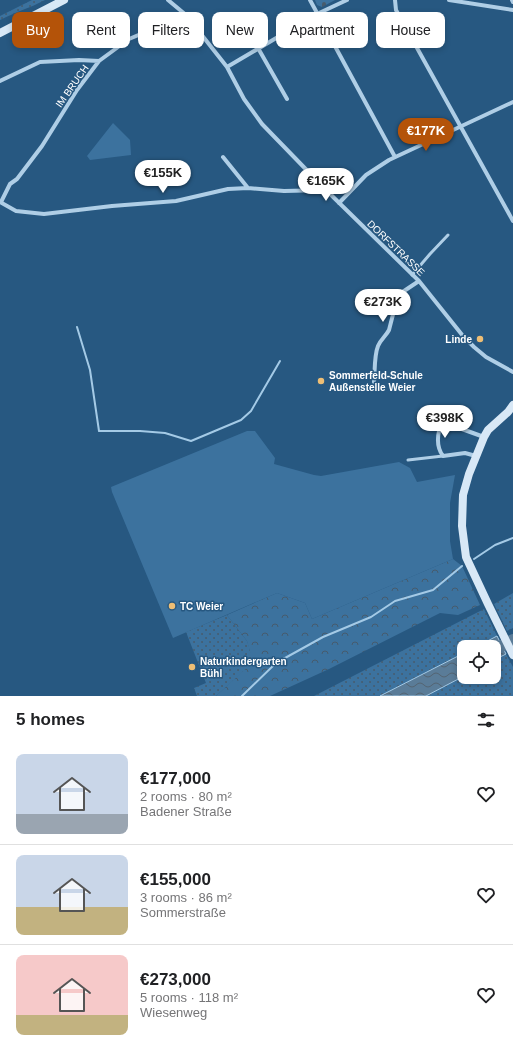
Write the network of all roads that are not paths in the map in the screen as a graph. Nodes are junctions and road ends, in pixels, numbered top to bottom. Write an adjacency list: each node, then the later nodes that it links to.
1 (64, 0): 12 (street)
2 (168, 0): 9 (street, DORFSTRASSE)
3 (310, 0): 10 (street)
4 (347, 0): 11 (street)
5 (396, 0): 22 (street)
6 (449, 0): 7 (street)
7 (469, 2): 8 (street)
8 (513, 10)
9 (182, 12)
10 (316, 12)
11 (321, 12)
12 (0, 33)
13 (138, 35): 17 (street, IM BRUCH)
14 (204, 38): 18 (street, DORFSTRASSE)
15 (258, 48): 18 (street); 20 (street)
16 (336, 48): 24 (street)
17 (100, 61): 19 (street); 27 (street, IM BRUCH)
18 (227, 67): 26 (street, DORFSTRASSE)
19 (0, 81)
20 (287, 100)
21 (513, 102): 22 (street)
22 (461, 127): 24 (street); 29 (street)
23 (223, 157): 25 (street)
24 (395, 157): 28 (street)
25 (248, 188): 26 (street); 27 (street)
26 (326, 190): 28 (street, DORFSTRASSE)
27 (0, 202)
28 (339, 203): 32 (street, DORFSTRASSE)
29 (511, 212): 30 (street)
30 (513, 221)
31 (448, 235): 32 (lane)
32 (412, 275): 33 (street, DORFSTRASSE)
33 (419, 281): 34 (street, DORFSTRASSE); 35 (street)
34 (513, 372)
35 (374, 382)
36 (513, 405): 37 (street)
37 (484, 437): 38 (street); 39 (street)
38 (444, 456): 39 (street); 40 (lane)
39 (476, 456): 41 (street)
40 (408, 460)
41 (513, 654)

